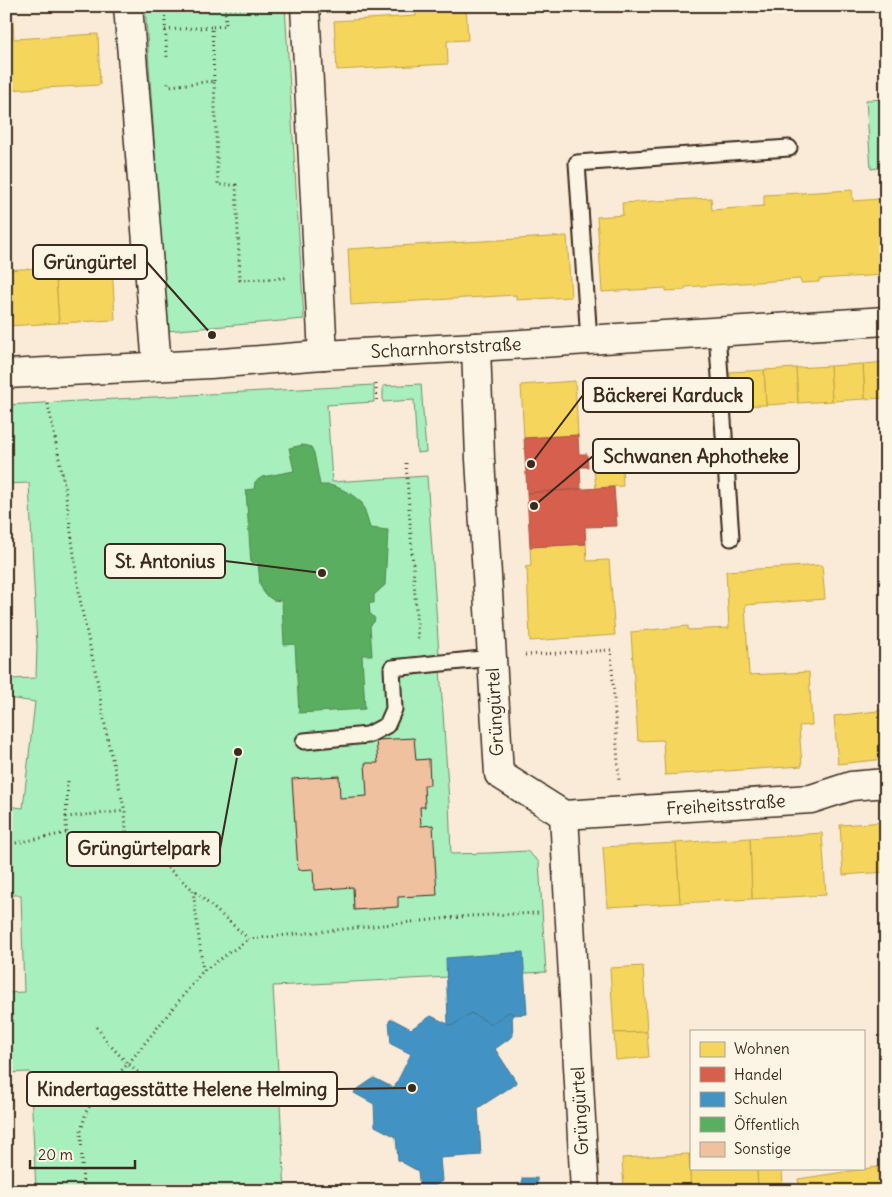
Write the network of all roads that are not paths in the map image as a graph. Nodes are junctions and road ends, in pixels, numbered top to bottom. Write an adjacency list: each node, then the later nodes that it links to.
1 (305, 6): 8 (street)
2 (129, 19): 9 (street)
3 (789, 148): 6 (lane)
4 (886, 321): 5 (street, Scharnhorststraße)
5 (717, 332): 6 (street, Scharnhorststraße); 11 (lane)
6 (589, 340): 7 (street, Scharnhorststraße)
7 (476, 347): 8 (street, Scharnhorststraße); 12 (street, Grüngürtel)
8 (323, 355): 9 (street, Scharnhorststraße)
9 (156, 366): 10 (street, Scharnhorststraße)
10 (6, 374)
11 (731, 538)
12 (492, 658): 13 (lane); 15 (street, Grüngürtel)
13 (304, 741)
14 (886, 783): 15 (street, Freiheitsstraße)
15 (564, 815): 16 (street, Grüngürtel)
16 (585, 1191)

